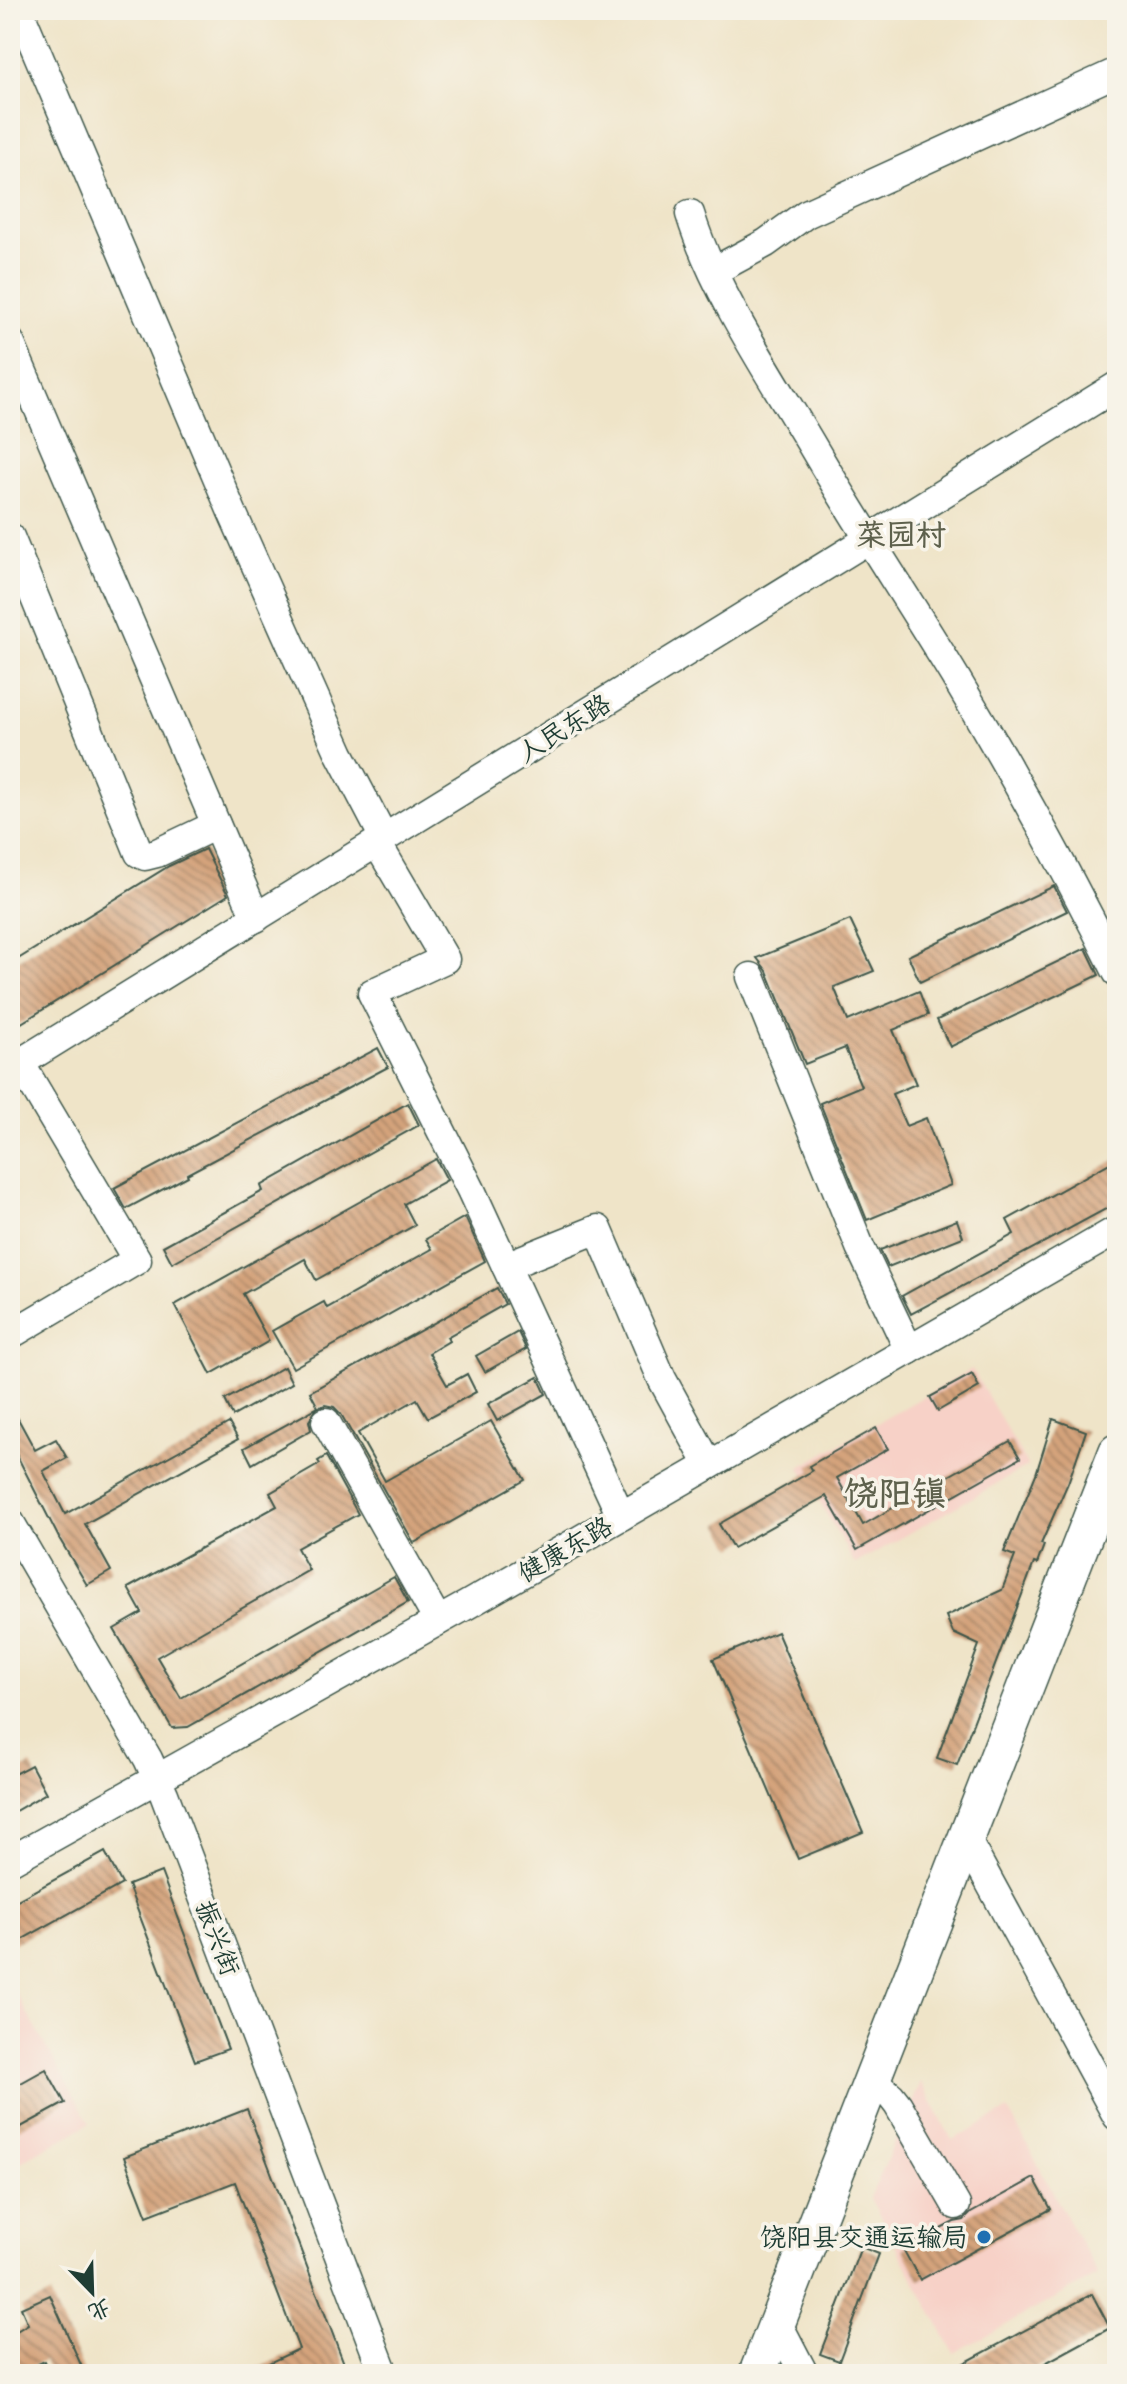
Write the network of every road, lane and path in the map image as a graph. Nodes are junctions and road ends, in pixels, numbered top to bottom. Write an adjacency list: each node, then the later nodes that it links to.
1 (19, 10): 10 (street)
2 (1117, 72): 4 (street)
3 (690, 214): 4 (street)
4 (714, 271): 8 (street)
5 (10, 342): 9 (street)
6 (1117, 386): 8 (street, 人民东路)
7 (10, 537): 9 (street)
8 (868, 540): 10 (street, 人民东路); 12 (street)
9 (216, 825): 11 (street)
10 (380, 841): 11 (street, 人民东路); 16 (street)
11 (256, 918): 14 (street, 人民东路)
12 (1117, 972)
13 (751, 977): 18 (street)
14 (15, 1066): 17 (street)
15 (1117, 1230): 18 (street, 健康东路)
16 (506, 1266): 21 (street); 22 (street)
17 (10, 1335)
18 (909, 1350): 21 (street, 健康东路)
19 (326, 1422): 24 (street)
20 (1117, 1452): 26 (main road)
21 (709, 1465): 22 (street, 健康东路)
22 (621, 1516): 24 (street, 健康东路)
23 (10, 1522): 25 (street, 振兴街)
24 (438, 1621): 25 (street, 健康东路)
25 (157, 1779): 27 (street, 健康东路); 32 (street, 振兴街)
26 (966, 1839): 28 (main road); 29 (street)
27 (10, 1861)
28 (872, 2080): 30 (street); 31 (main road)
29 (1117, 2116)
30 (956, 2205)
31 (777, 2322): 33 (main road); 34 (street)
32 (384, 2374)
33 (757, 2374)
34 (804, 2374)

